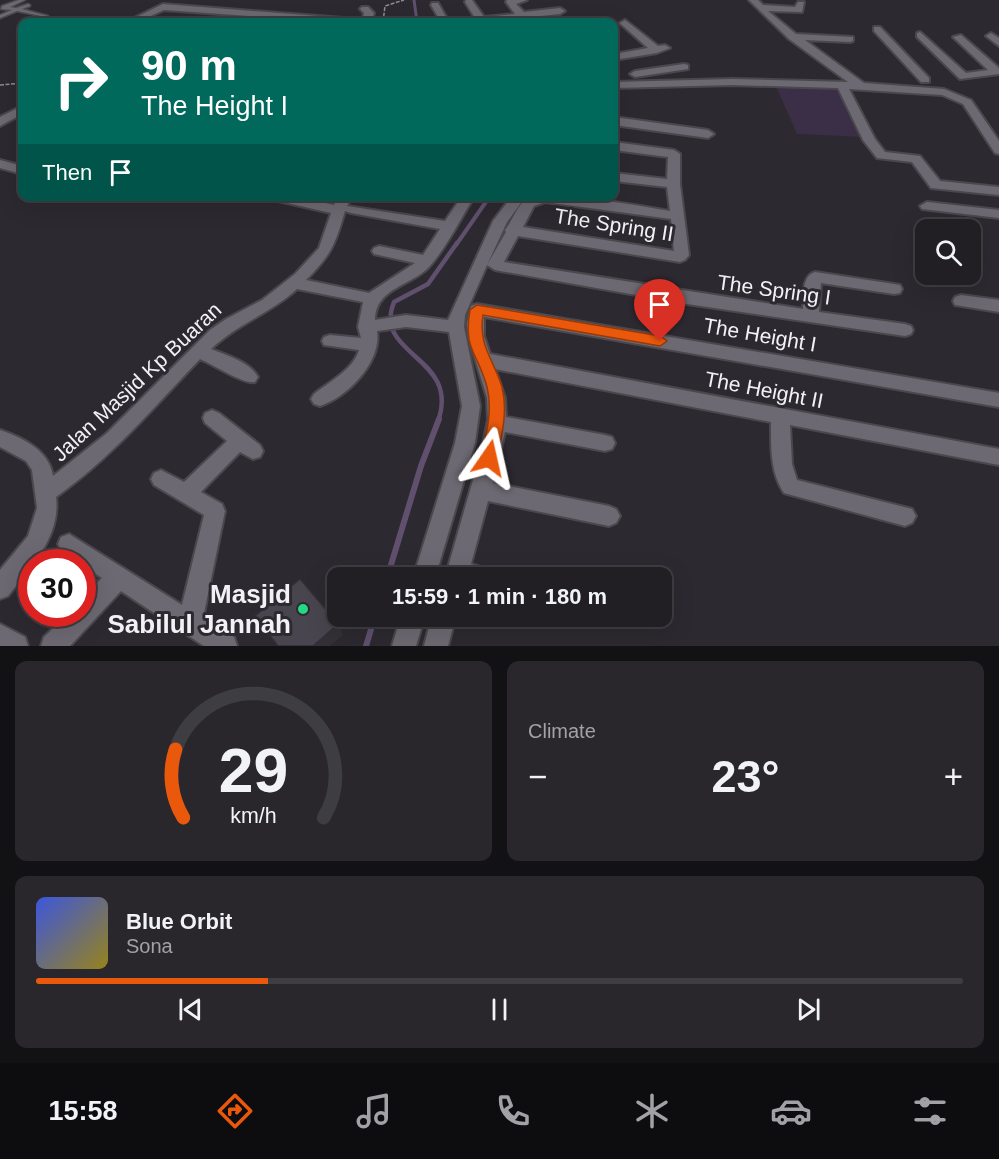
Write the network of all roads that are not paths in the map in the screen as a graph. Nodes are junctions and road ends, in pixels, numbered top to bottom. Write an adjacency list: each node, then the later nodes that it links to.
1 (23, 0): 11 (lane)
2 (178, 0): 10 (street)
3 (523, 0): 16 (street)
4 (469, 2): 22 (street)
5 (757, 4): 6 (street); 27 (street)
6 (801, 4)
7 (28, 5): 13 (lane)
8 (149, 5): 10 (street)
9 (435, 5): 21 (street)
10 (165, 7): 18 (street); 19 (street)
11 (2, 8): 13 (lane)
12 (364, 9): 20 (street)
13 (16, 11): 15 (lane); 17 (lane)
14 (560, 11): 16 (street)
15 (46, 16)
16 (522, 16): 23 (street)
17 (0, 17)
18 (140, 18)
19 (326, 18)
20 (368, 18)
21 (443, 18)
22 (480, 18)
23 (506, 18)
24 (625, 23): 30 (street)
25 (878, 29): 35 (street)
26 (920, 35): 34 (street)
27 (792, 37): 29 (street); 36 (street)
28 (958, 37): 32 (street)
29 (850, 39)
30 (618, 56)
31 (684, 67): 33 (street)
32 (997, 71): 34 (street)
33 (618, 77)
34 (949, 83): 35 (street); 44 (street)
35 (922, 85): 36 (street)
36 (864, 86): 37 (street)
37 (843, 87): 38 (street); 49 (street)
38 (618, 93)
39 (18, 112): 40 (street)
40 (0, 122)
41 (618, 122): 42 (street)
42 (708, 134)
43 (618, 147): 48 (street)
44 (999, 150)
45 (0, 164): 46 (street)
46 (18, 169)
47 (618, 177): 48 (street)
48 (673, 184): 58 (street)
49 (999, 191)
50 (312, 201): 55 (street)
51 (466, 201): 59 (street)
52 (516, 201): 70 (street)
53 (535, 201): 60 (street)
54 (575, 201): 58 (street, The Spring II)
55 (344, 205): 59 (street); 74 (street, Jalan Masjid Kp Buaran)
56 (927, 206): 57 (street)
57 (999, 213)
58 (678, 216): 60 (street, The Spring II)
59 (449, 226): 62 (street)
60 (512, 230): 68 (street, The Spring I)
61 (379, 251): 62 (street)
62 (425, 260): 65 (street)
63 (303, 285): 65 (street)
64 (894, 289): 68 (street)
65 (373, 299): 69 (street)
66 (961, 302): 67 (street)
67 (999, 306)
68 (811, 317): 71 (street, The Spring I)
69 (371, 325): 70 (street); 73 (street)
70 (456, 327): 84 (street)
71 (905, 330)
72 (330, 341): 73 (street)
73 (370, 345): 77 (street)
74 (198, 351): 76 (street); 89 (street, Jalan Masjid Kp Buaran)
75 (484, 360): 78 (street, The Height I); 79 (street, The Height II); 81 (street)
76 (249, 376)
77 (320, 399)
78 (999, 400)
79 (780, 416): 85 (street, The Height II); 92 (street)
80 (212, 418): 90 (street)
81 (496, 423): 83 (street); 86 (street)
82 (0, 438): 89 (street)
83 (605, 443)
84 (462, 452): 86 (street); 94 (street)
85 (999, 457)
86 (489, 458): 88 (street)
87 (161, 479): 90 (street)
88 (480, 490): 91 (street); 95 (street)
89 (45, 494): 97 (street)
90 (186, 494): 98 (street)
91 (609, 516)
92 (905, 516)
93 (69, 544): 96 (street)
94 (427, 567)
95 (458, 567)
96 (118, 578): 98 (street); 103 (street)
97 (0, 588)
98 (190, 622): 104 (street)
99 (410, 627): 105 (street)
100 (441, 627): 106 (street)
101 (0, 636): 102 (street)
102 (16, 646)
103 (53, 646)
104 (225, 646)
105 (404, 646)
106 (436, 646)

